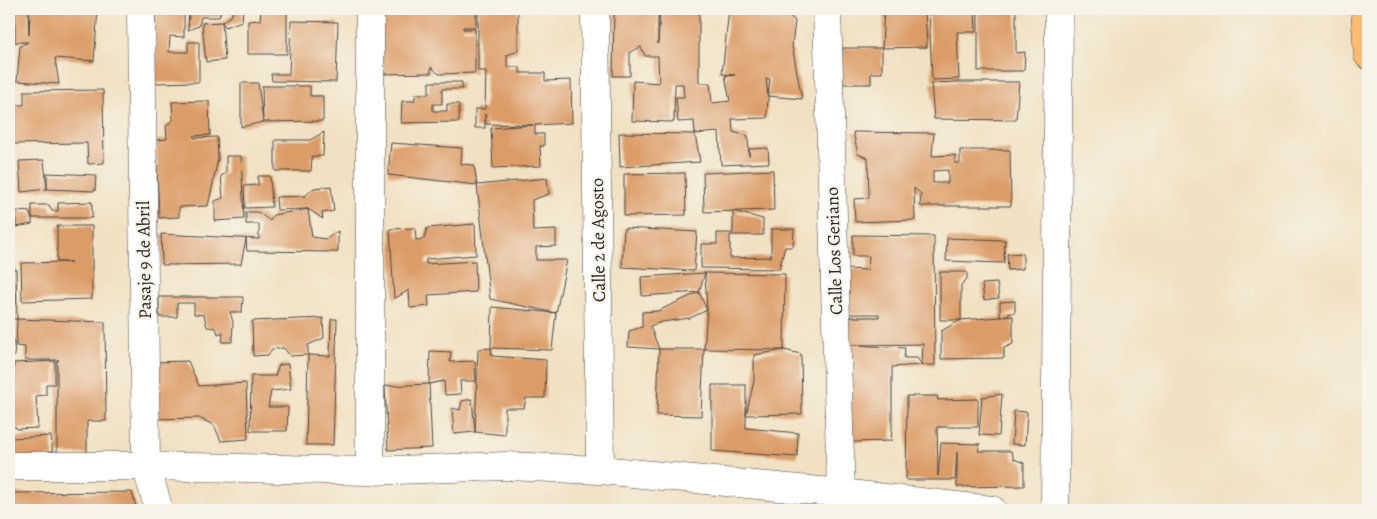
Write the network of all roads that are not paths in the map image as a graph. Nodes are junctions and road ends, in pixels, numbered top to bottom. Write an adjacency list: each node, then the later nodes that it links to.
1 (141, 9): 9 (street, Pasaje 9 de Abril)
2 (370, 9): 11 (street)
3 (595, 9): 10 (street, Calle 2 de Agosto)
4 (827, 9): 12 (street, Calle Los Geriano)
5 (1059, 9): 15 (street)
6 (1365, 9): 7 (main road)
7 (1368, 55)
8 (9, 466): 9 (street)
9 (146, 466): 11 (street); 13 (street, Pasaje 9 de Abril)
10 (600, 470): 11 (street); 12 (street)
11 (370, 471)
12 (843, 502): 14 (street)
13 (159, 510)
14 (992, 510)
15 (1055, 510)

